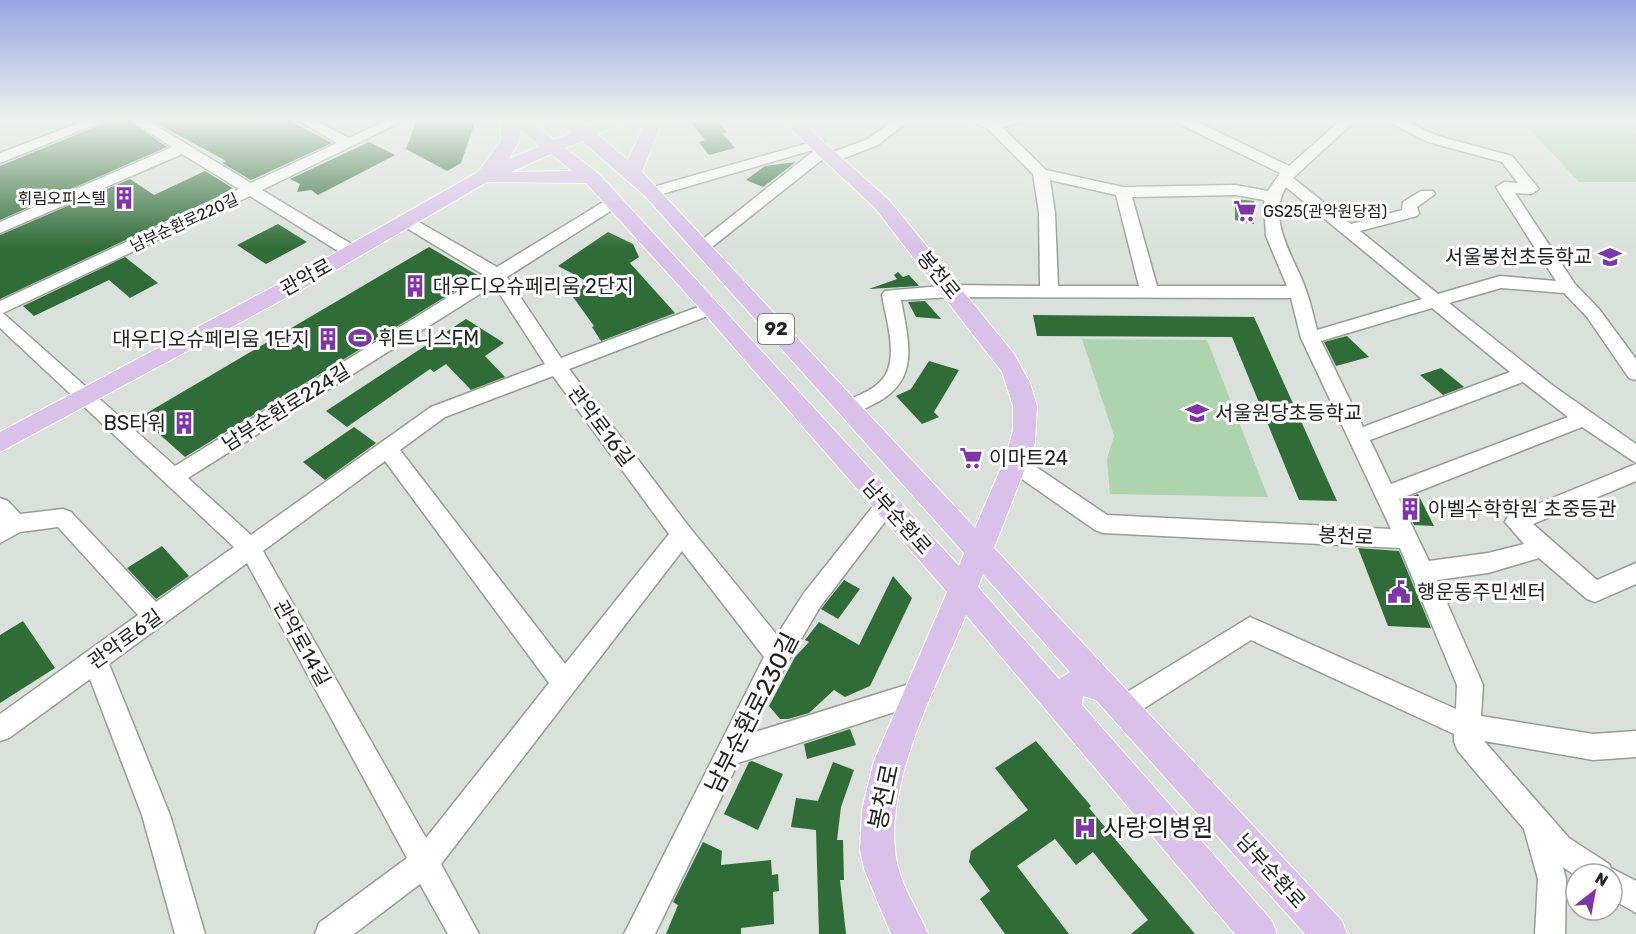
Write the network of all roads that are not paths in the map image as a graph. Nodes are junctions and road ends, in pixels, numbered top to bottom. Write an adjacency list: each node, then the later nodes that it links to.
1 (150, 163): 28 (street)
2 (206, 163): 21 (street)
3 (307, 163): 21 (street, 남부순환로220길)
4 (497, 163): 19 (main road)
5 (516, 163): 19 (main road, 관악로)
6 (574, 163): 20 (main road, 남부순환로 / 92)
7 (620, 163): 16 (main road, 남부순환로 / 92)
8 (637, 163): 16 (main road)
9 (774, 163): 22 (street)
10 (810, 163): 30 (street)
11 (839, 163): 35 (main road, 봉천로)
12 (1030, 163): 17 (street)
13 (1264, 163): 18 (street)
14 (1302, 163): 18 (street)
15 (1510, 163): 33 (street)
16 (632, 173): 22 (main road, 남부순환로 / 92)
17 (1041, 173): 23 (street); 36 (street)
18 (1288, 175): 25 (street); 29 (street)
19 (483, 177): 20 (main road); 27 (main road, 관악로)
20 (592, 178): 26 (main road, 남부순환로 / 92)
21 (250, 190): 31 (street); 39 (street, 남부순환로220길)
22 (652, 192): 30 (main road, 남부순환로 / 92)
23 (1122, 192): 25 (street); 34 (street)
24 (1427, 194): 29 (street)
25 (1272, 197): 37 (street)
26 (614, 202): 32 (street, 남부순환로224길); 40 (main road, 남부순환로 / 92)
27 (406, 221): 31 (main road, 관악로); 32 (street, 관악로16길)
28 (0, 228)
29 (1349, 229): 38 (street)
30 (701, 247): 47 (main road, 남부순환로 / 92)
31 (352, 252): 46 (main road, 관악로)
32 (497, 275): 43 (street, 관악로16길); 55 (street, 남부순환로224길)
33 (1569, 288): 38 (street); 44 (street)
34 (1149, 290): 36 (street); 37 (street)
35 (952, 291): 36 (street); 47 (street); 53 (main road, 봉천로)
36 (1049, 291)
37 (1298, 292): 42 (street)
38 (1436, 300): 42 (street); 45 (street)
39 (0, 308)
40 (712, 308): 43 (street, 관악로6길); 57 (main road, 남부순환로 / 92)
41 (0, 318): 46 (street, 관악로14길)
42 (1310, 338): 49 (street)
43 (557, 367): 51 (street, 관악로6길); 60 (street, 관악로16길)
44 (1636, 373)
45 (1524, 374): 48 (street); 49 (street)
46 (83, 397): 50 (main road, 관악로); 55 (street, 관악로14길)
47 (849, 408): 64 (main road, 남부순환로 / 92)
48 (1582, 419): 52 (street); 56 (street)
49 (1358, 436): 56 (street)
50 (0, 443)
51 (387, 449): 62 (street, 관악로6길); 71 (street)
52 (1636, 455)
53 (1016, 464): 61 (street, 봉천로); 64 (main road, 봉천로)
54 (1636, 472): 63 (street)
55 (172, 478): 62 (street, 관악로14길)
56 (1386, 495): 61 (street)
57 (886, 506): 67 (main road, 남부순환로 / 92); 69 (street, 남부순환로230길)
58 (0, 507): 59 (street)
59 (8, 529): 68 (street)
60 (682, 534): 69 (street, 관악로16길); 71 (street)
61 (1407, 540): 65 (street)
62 (250, 548): 68 (street, 관악로6길); 81 (street, 관악로14길)
63 (1543, 548): 65 (street); 66 (street)
64 (979, 550): 67 (main road, 봉천로); 73 (main road, 남부순환로 / 92)
65 (1422, 572): 75 (street)
66 (1636, 573)
67 (963, 590): 72 (main road, 봉천로); 74 (main road, 남부순환로 / 92)
68 (155, 617): 70 (street, 관악로6길)
69 (778, 655): 78 (street, 남부순환로230길)
70 (95, 660): 76 (street, 관악로6길); 82 (street)
71 (564, 683): 81 (street)
72 (919, 693): 78 (street); 86 (main road, 봉천로)
73 (1116, 700): 74 (main road); 75 (street); 88 (main road, 남부순환로 / 92)
74 (1071, 717): 87 (main road, 남부순환로 / 92)
75 (1466, 726): 77 (street); 79 (street)
76 (0, 729)
77 (1636, 744)
78 (730, 753): 85 (street, 남부순환로230길)
79 (1536, 822): 80 (street); 89 (street)
80 (1581, 862)
81 (424, 863): 83 (street); 84 (street, 관악로14길)
82 (190, 934)
83 (330, 934)
84 (464, 934)
85 (639, 934)
86 (910, 934)
87 (1259, 934)
88 (1329, 934)
89 (1550, 934)

